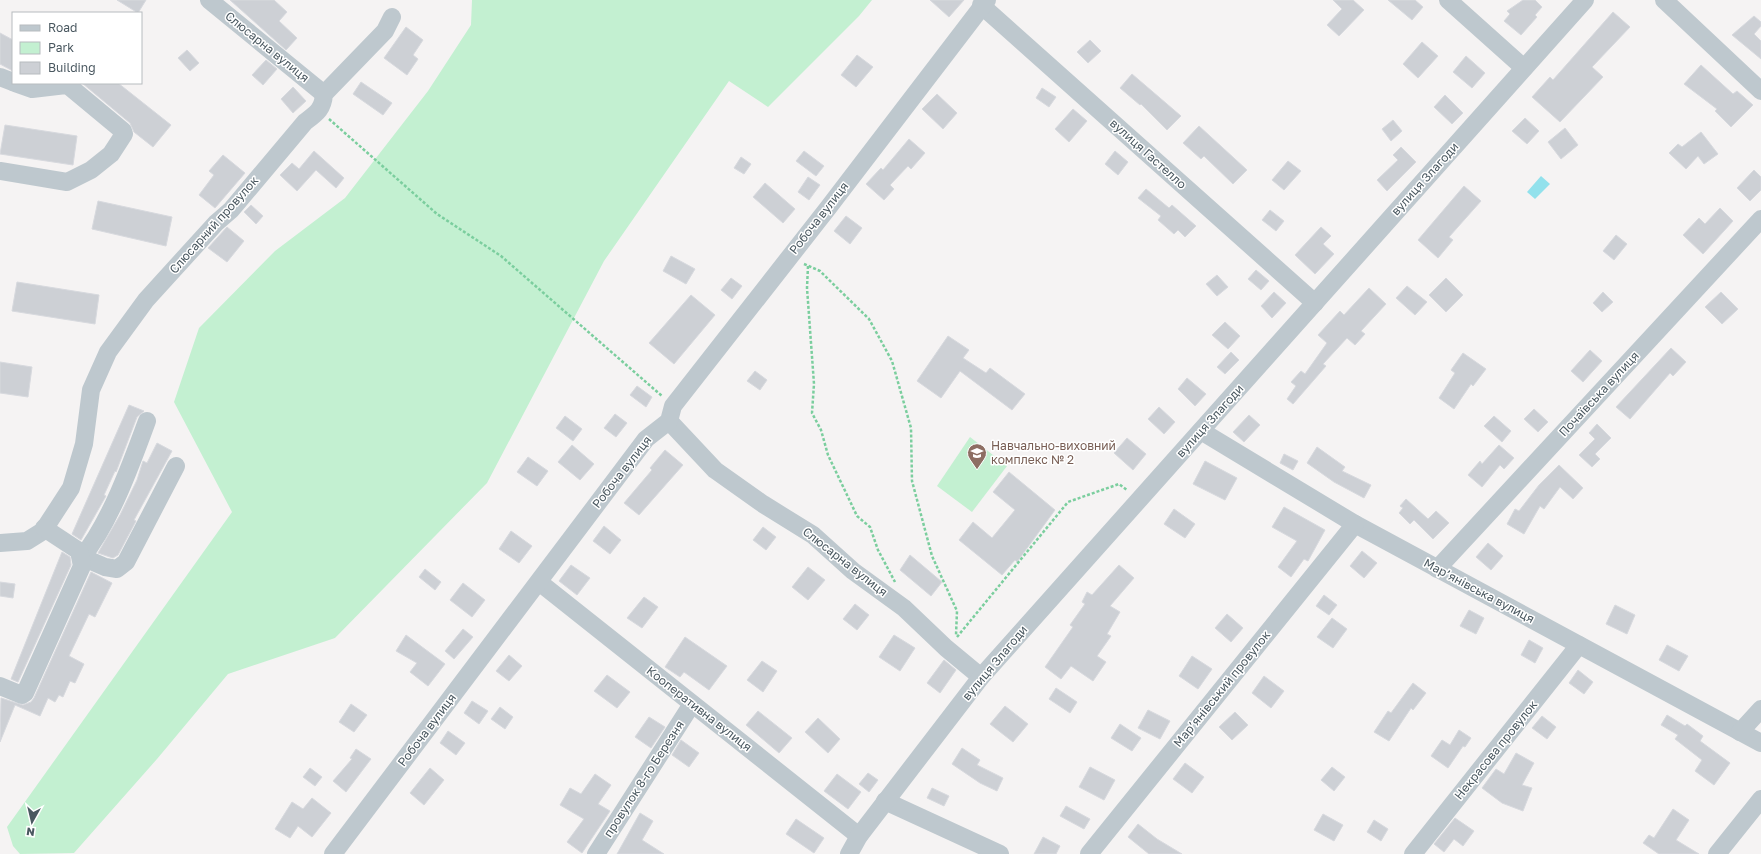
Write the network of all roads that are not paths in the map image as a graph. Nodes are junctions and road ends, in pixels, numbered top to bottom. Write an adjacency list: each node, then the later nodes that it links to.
1 (209, 0): 12 (street, Слюсарна вулиця)
2 (1448, 0): 7 (street)
3 (1586, 0): 7 (street, вулиця Злагоди)
4 (1664, 0): 11 (street)
5 (984, 3): 15 (street, вулиця Гастелло); 16 (street, Робоча вулиця)
6 (392, 17): 12 (street, Слюсарний провулок)
7 (1524, 68): 15 (street, вулиця Злагоди)
8 (0, 76): 9 (street)
9 (12, 81)
10 (19, 84): 13 (street)
11 (1761, 91)
12 (322, 102): 21 (street, Слюсарний провулок)
13 (0, 171)
14 (1761, 219): 24 (street, Почаївська вулиця)
15 (1315, 302): 18 (street, вулиця Злагоди)
16 (671, 413): 25 (street, Робоча вулиця); 27 (street, Слюсарна вулиця)
17 (147, 421): 23 (street)
18 (1201, 431): 20 (street, Мар’янівська вулиця); 27 (street, вулиця Злагоди)
19 (176, 466): 23 (street)
20 (1355, 524): 24 (street, Мар’янівська вулиця); 40 (street, Мар’янівський провулок)
21 (44, 528): 22 (street, Слюсарний провулок); 23 (street)
22 (0, 543)
23 (82, 557): 28 (street)
24 (1437, 569): 26 (street, Мар’янівська вулиця)
25 (539, 582): 29 (street, Кооперативна вулиця); 36 (street, Робоча вулиця)
26 (1579, 645): 31 (street, Мар’янівська вулиця); 41 (street, Некрасова провулок)
27 (981, 676): 34 (street, вулиця Злагоди)
28 (0, 686)
29 (692, 704): 35 (street, Кооперативна вулиця); 37 (street, провулок 8-го Березня)
30 (1761, 709): 31 (street)
31 (1740, 732): 32 (street, Мар’янівська вулиця)
32 (1761, 743)
33 (1761, 799): 42 (street)
34 (886, 801): 35 (street, вулиця Злагоди); 39 (street)
35 (858, 836): 38 (street, вулиця Злагоди)
36 (333, 854)
37 (596, 854)
38 (849, 854)
39 (1000, 854)
40 (1089, 854)
41 (1413, 854)
42 (1717, 854)

